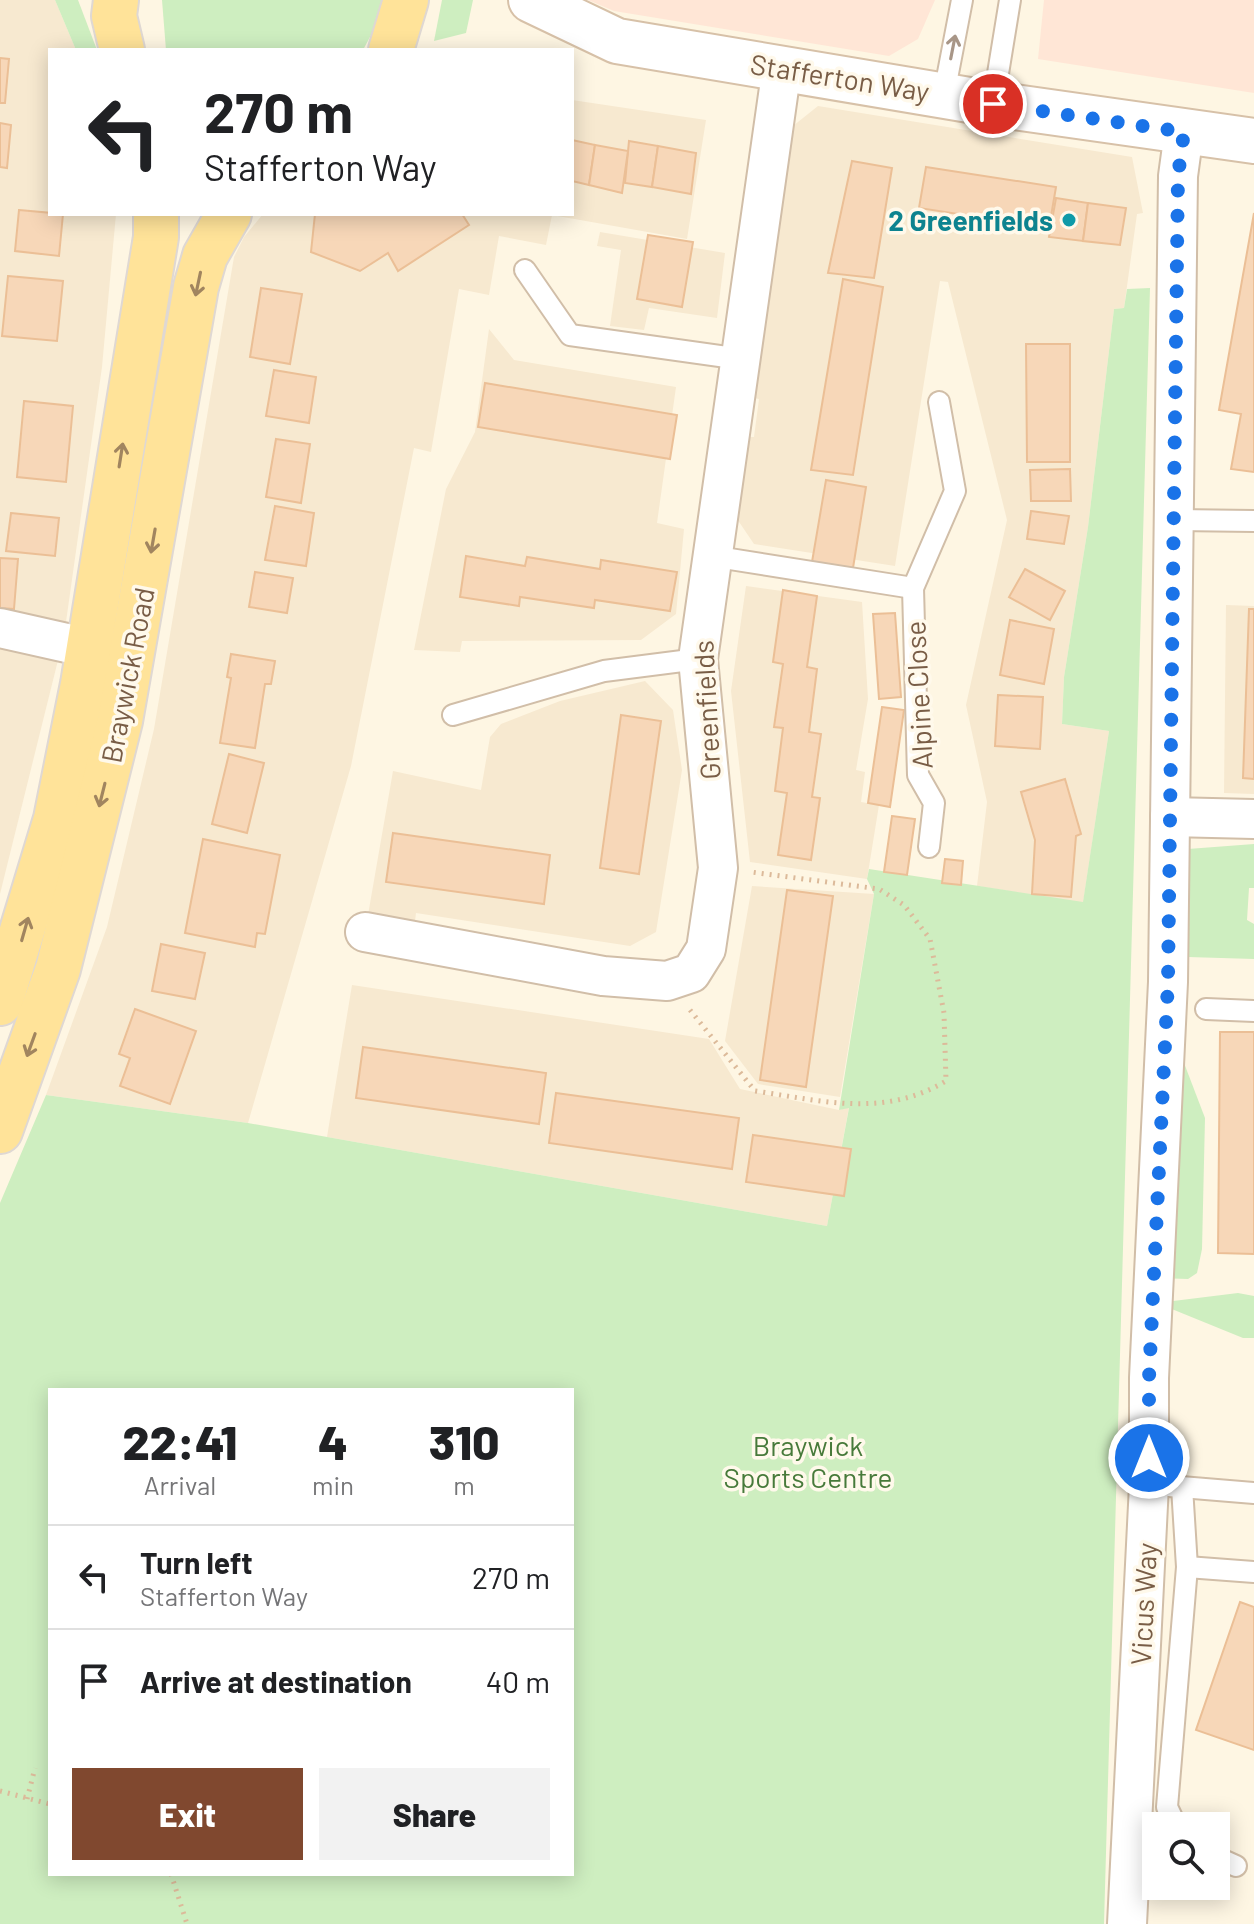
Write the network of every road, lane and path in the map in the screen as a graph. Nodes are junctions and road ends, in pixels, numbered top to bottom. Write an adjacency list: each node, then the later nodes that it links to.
1 (116, 0): 7 (main road)
2 (406, 0): 8 (main road)
3 (531, 0): 6 (street, Stafferton Way)
4 (962, 0): 11 (lane, one-way to 4)
5 (1010, 0): 12 (lane)
6 (617, 41): 9 (street, Stafferton Way); 10 (street, Stafferton Way)
7 (122, 48)
8 (392, 48)
9 (570, 48)
10 (782, 67): 11 (street, Stafferton Way); 18 (street, Greenfields)
11 (944, 94): 12 (street, Stafferton Way)
12 (993, 104): 13 (street, Stafferton Way)
13 (1184, 132): 14 (street, Stafferton Way); 20 (street, Vicus Way)
14 (1254, 141)
15 (156, 216): 25 (main road, Braywick Road, one-way to 15)
16 (228, 216): 37 (main road, Braywick Road, one-way to 37)
17 (525, 270): 18 (lane)
18 (741, 359): 22 (street, Greenfields)
19 (939, 402): 23 (lane, Alpine Close)
20 (1176, 520): 21 (lane); 28 (street, Vicus Way)
21 (1254, 521)
22 (711, 556): 23 (lane, Alpine Close); 26 (street, Greenfields)
23 (913, 588): 30 (lane, Alpine Close)
24 (0, 628): 25 (street)
25 (89, 648): 34 (main road, Braywick Road, one-way to 25)
26 (698, 659): 27 (lane); 31 (street, Greenfields)
27 (453, 715)
28 (1170, 817): 29 (street); 38 (street, Vicus Way)
29 (1254, 819)
30 (929, 847)
31 (718, 868): 33 (street, Greenfields); 33 (path)
32 (365, 932): 33 (street)
33 (667, 981)
34 (0, 1003)
35 (1206, 1009): 36 (lane)
36 (1254, 1011)
37 (0, 1131)
38 (1165, 1486): 39 (lane); 40 (lane); 51 (street, Vicus Way)
39 (1254, 1493)
40 (1187, 1567): 41 (lane); 46 (lane)
41 (1254, 1572)
42 (35, 1768): 44 (path)
43 (0, 1791): 44 (path)
44 (27, 1799): 45 (path)
45 (48, 1804)
46 (1169, 1812)
47 (1230, 1863): 48 (lane)
48 (1236, 1866)
49 (172, 1876): 50 (path)
50 (187, 1924)
51 (1127, 1924)

